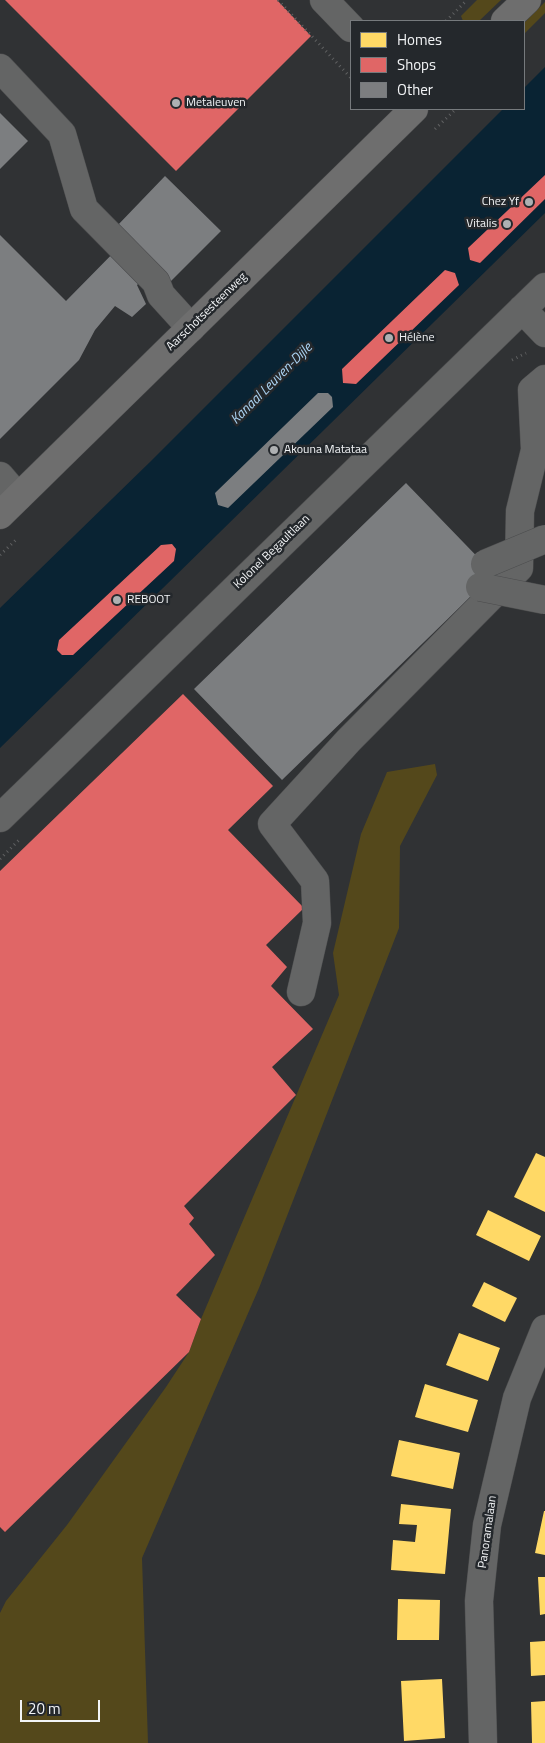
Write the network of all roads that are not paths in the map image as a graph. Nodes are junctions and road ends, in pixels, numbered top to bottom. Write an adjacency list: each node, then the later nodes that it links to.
1 (324, 0): 4 (street)
2 (527, 0): 3 (main road)
3 (506, 20)
4 (350, 27)
5 (0, 68): 9 (street)
6 (413, 110): 9 (main road, Aarschotsesteenweg)
7 (545, 287): 8 (street, Kolonel Begaultlaan)
8 (522, 309): 10 (street); 16 (street, Kolonel Begaultlaan)
9 (190, 328): 13 (main road, Aarschotsesteenweg)
10 (545, 333)
11 (545, 379): 17 (street)
12 (0, 476): 13 (street)
13 (9, 506)
14 (545, 539): 15 (street, bridge)
15 (545, 600)
16 (0, 818)
17 (301, 992)
18 (545, 1329): 19 (street, Panoramalaan)
19 (482, 1743)

